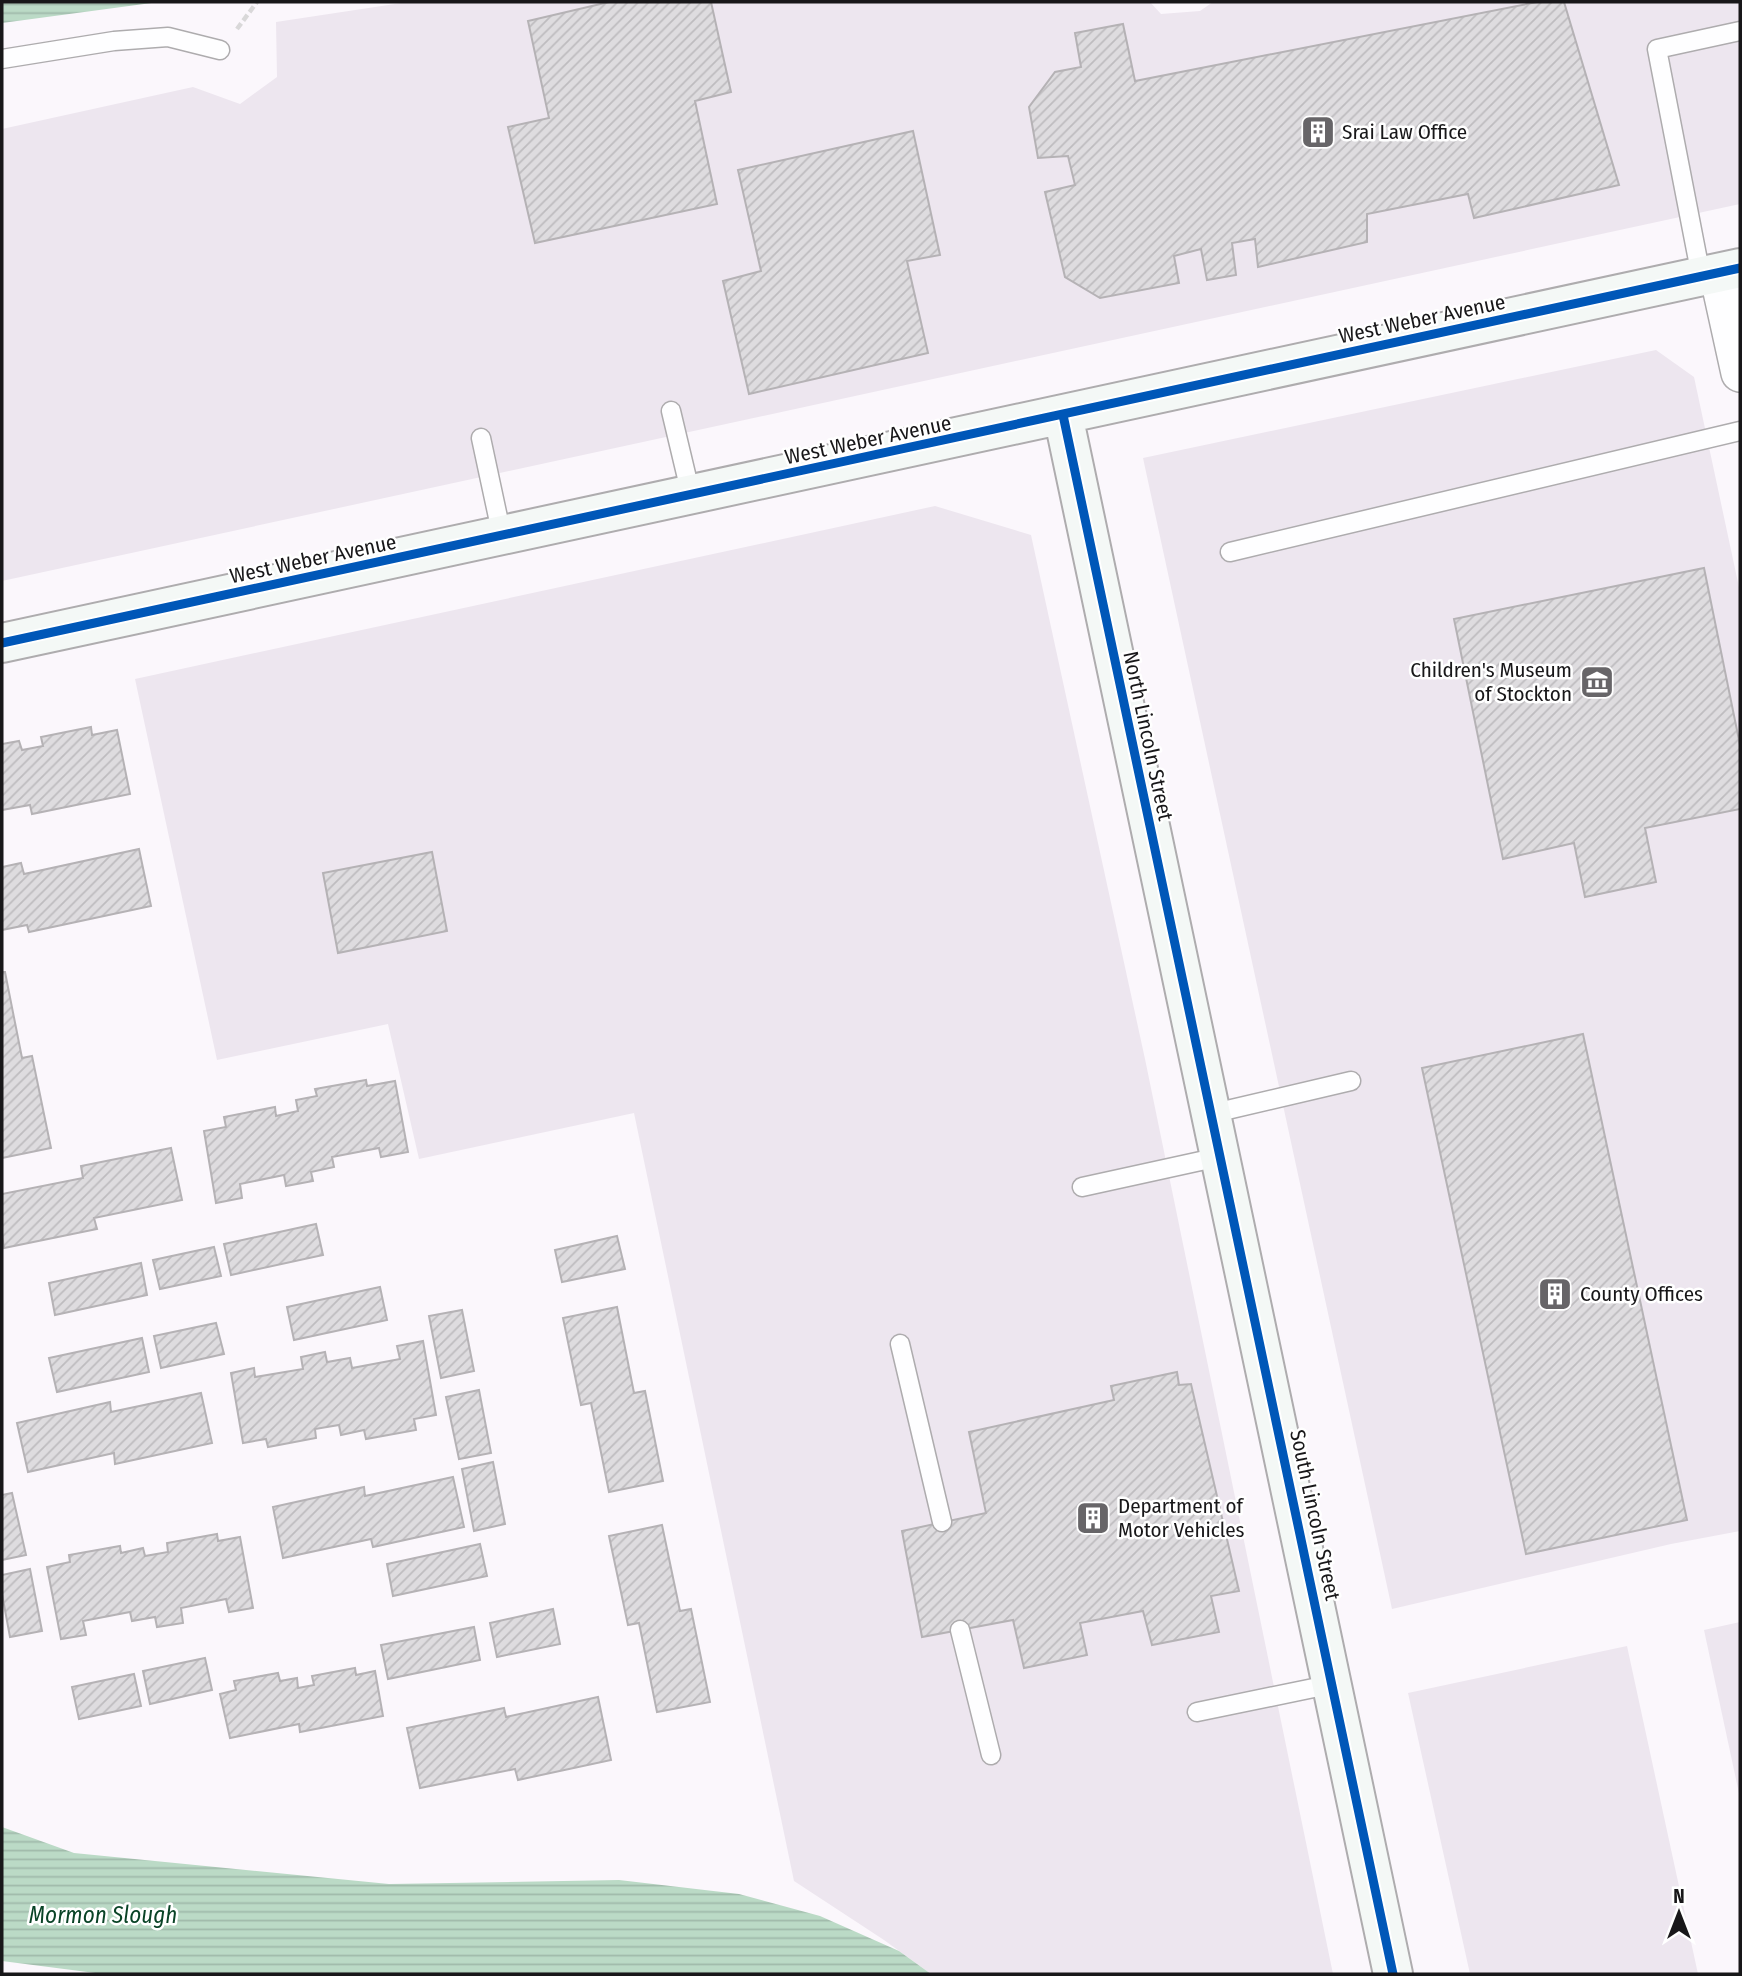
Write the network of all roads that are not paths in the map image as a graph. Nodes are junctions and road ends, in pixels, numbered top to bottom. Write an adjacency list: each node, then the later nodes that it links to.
1 (1740, 31): 4 (lane)
2 (220, 50): 3 (lane)
3 (2, 59)
4 (1720, 272): 5 (street); 7 (street, West Weber Avenue)
5 (1740, 373)
6 (671, 411): 10 (lane)
7 (1063, 415): 10 (street, West Weber Avenue); 14 (street, North Lincoln Street)
8 (1740, 431): 12 (lane)
9 (481, 438): 11 (lane)
10 (691, 495): 11 (street, West Weber Avenue)
11 (502, 536): 13 (street, West Weber Avenue)
12 (1230, 552)
13 (2, 643)
14 (1199, 1065): 16 (street, South Lincoln Street)
15 (1351, 1081): 16 (lane)
16 (1210, 1114): 17 (street, South Lincoln Street)
17 (1219, 1157): 18 (lane); 22 (street, South Lincoln Street)
18 (1082, 1187)
19 (900, 1344): 20 (lane)
20 (942, 1522)
21 (960, 1630): 24 (lane)
22 (1333, 1684): 23 (lane); 25 (street, South Lincoln Street)
23 (1197, 1712)
24 (991, 1755)
25 (1393, 1974)

